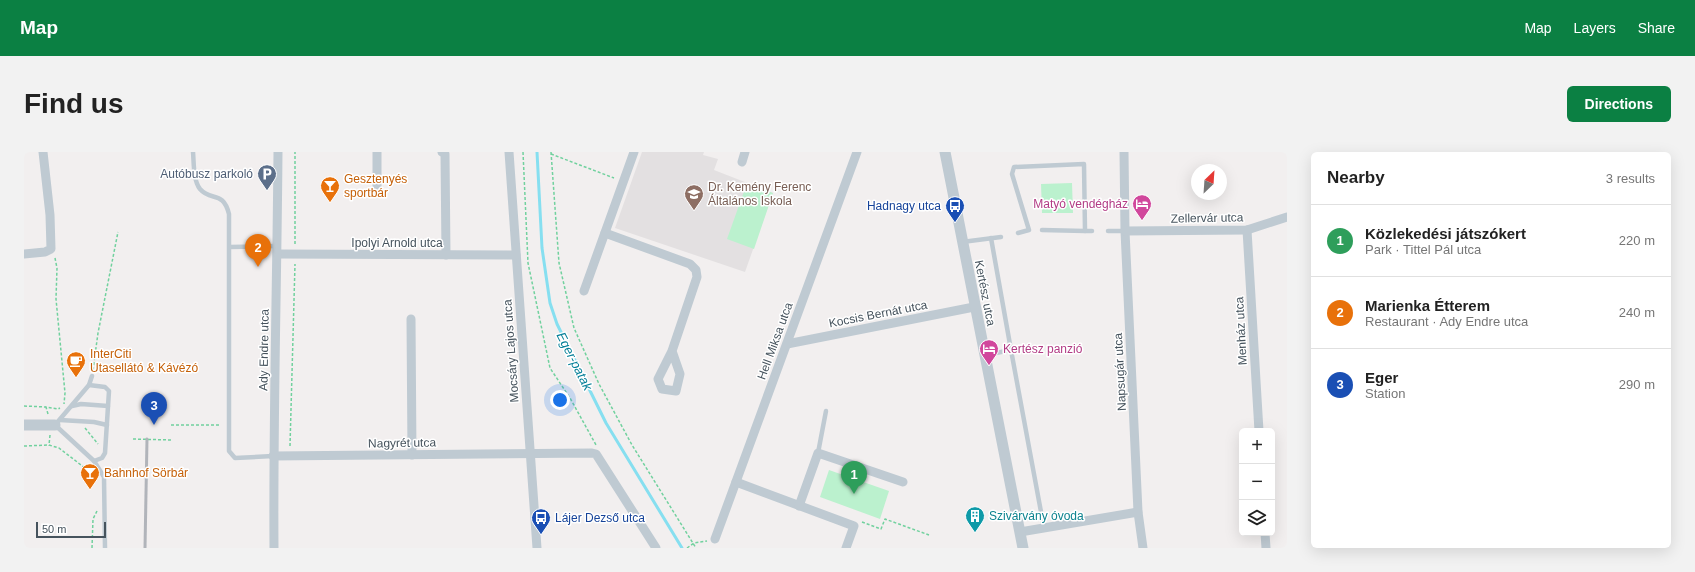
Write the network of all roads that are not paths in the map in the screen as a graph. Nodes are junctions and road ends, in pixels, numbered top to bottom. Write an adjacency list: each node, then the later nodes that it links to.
1 (43, 152): 28 (street)
2 (193, 152): 26 (lane)
3 (278, 152): 27 (street, Ady Endre utca)
4 (377, 152): 13 (street)
5 (442, 152): 29 (street)
6 (509, 152): 30 (street, Mocsáry Lajos utca)
7 (634, 152): 22 (street)
8 (745, 152): 12 (street)
9 (857, 152): 34 (street, Hell Miksa utca)
10 (1124, 152): 20 (street, Napsugár utca)
11 (946, 154): 25 (street, Kertész utca)
12 (742, 162)
13 (377, 191)
14 (1287, 217): 16 (street, Zellervár utca)
15 (1042, 230): 17 (lane)
16 (1247, 230): 20 (street, Zellervár utca); 46 (street, Menház utca)
17 (1085, 231): 18 (lane); 21 (lane)
18 (1092, 231)
19 (1108, 231): 20 (lane)
20 (1125, 231): 55 (street, Napsugár utca)
21 (1018, 232)
22 (605, 233): 31 (street); 36 (street)
23 (1001, 237): 24 (lane)
24 (991, 238): 25 (lane); 35 (lane)
25 (962, 242): 32 (street, Kertész utca)
26 (230, 247): 27 (lane); 50 (lane)
27 (278, 250): 29 (street, Ipolyi Arnold utca); 50 (street, Ady Endre utca)
28 (24, 254)
29 (446, 255): 30 (street, Ipolyi Arnold utca)
30 (516, 255): 48 (street, Mocsáry Lajos utca)
31 (584, 291)
32 (974, 307): 34 (street, Kocsis Bernát utca); 37 (street, Kertész utca)
33 (411, 320): 49 (street)
34 (787, 344): 52 (street, Hell Miksa utca)
35 (1011, 350): 37 (lane); 56 (lane)
36 (672, 351)
37 (984, 355): 57 (street, Kertész utca)
38 (92, 376): 39 (lane)
39 (89, 385): 40 (lane); 41 (lane)
40 (72, 406): 41 (lane); 43 (lane)
41 (108, 406): 45 (lane)
42 (826, 411): 47 (lane)
43 (55, 424): 44 (street); 45 (lane); 51 (lane)
44 (24, 425)
45 (107, 425): 51 (lane)
46 (1259, 428)
47 (818, 453): 53 (street); 54 (street)
48 (531, 454): 49 (street, Nagyrét utca); 62 (street, Mocsáry Lajos utca); 63 (street, Nagyrét utca)
49 (412, 455): 50 (street, Nagyrét utca)
50 (273, 456): 61 (street, Ady Endre utca)
51 (94, 462): 60 (lane)
52 (736, 482): 54 (street); 59 (street, Hell Miksa utca)
53 (904, 482)
54 (799, 506): 64 (street)
55 (1138, 512): 56 (street); 66 (street, Napsugár utca)
56 (1044, 528): 57 (street)
57 (1020, 532): 65 (street, Kertész utca)
58 (1265, 536): 67 (street)
59 (715, 539)
60 (106, 548)
61 (274, 548)
62 (537, 548)
63 (656, 548)
64 (846, 548)
65 (1023, 548)
66 (1143, 548)
67 (1266, 548)

